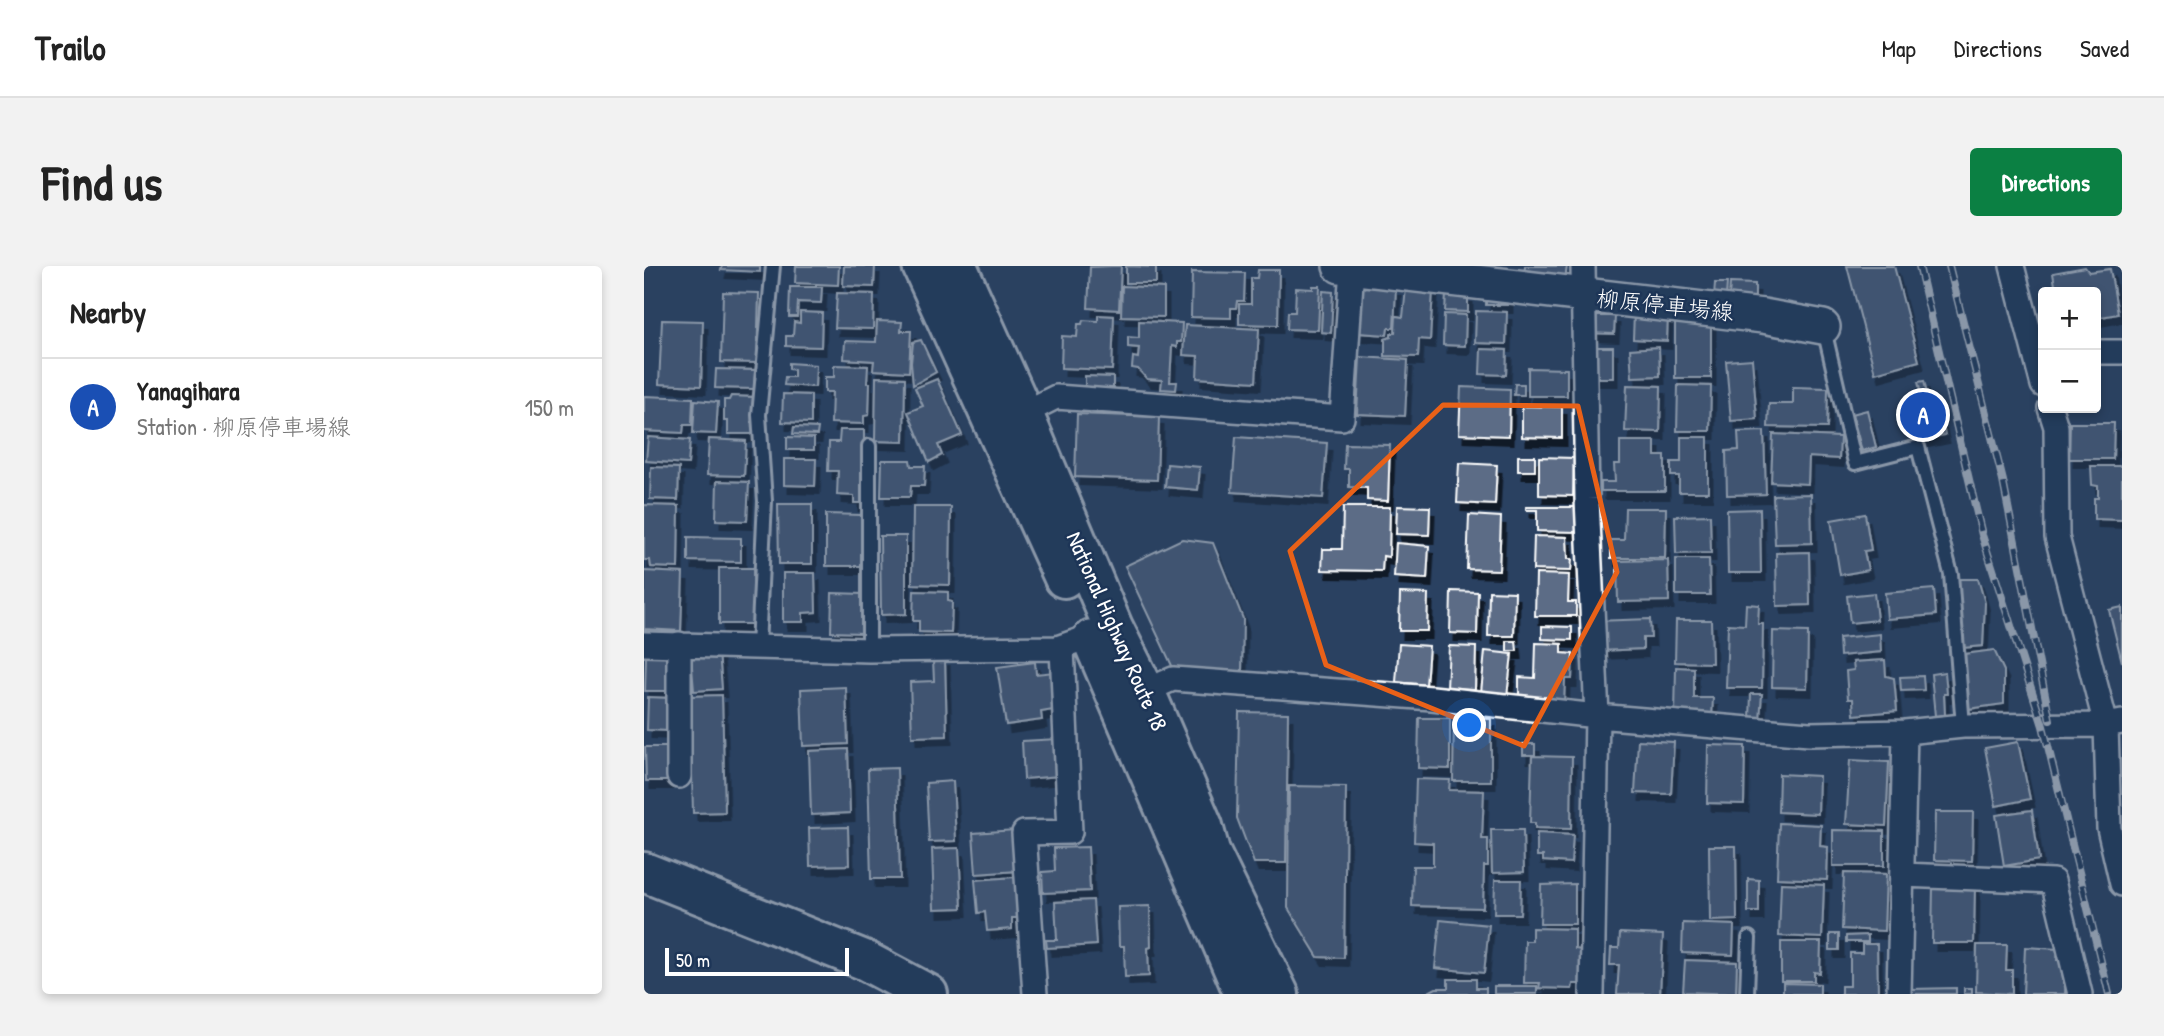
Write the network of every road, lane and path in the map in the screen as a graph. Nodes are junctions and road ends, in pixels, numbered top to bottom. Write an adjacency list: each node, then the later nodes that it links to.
1 (773, 266): 17 (lane)
2 (922, 266): 12 (highway, National Highway Route 18)
3 (957, 266): 12 (highway, National Highway Route 18)
4 (2012, 266): 8 (street)
5 (1346, 267): 6 (main road, 柳原停車場線); 12 (street)
6 (1583, 281): 7 (main road, 柳原停車場線); 20 (street)
7 (1823, 327): 22 (lane)
8 (2038, 351)
9 (2101, 352): 10 (street)
10 (2122, 352)
11 (2052, 413): 21 (street)
12 (1010, 421): 14 (highway, National Highway Route 18)
13 (869, 446): 18 (lane)
14 (1089, 637): 18 (street); 19 (highway, National Highway Route 18); 31 (street); 32 (highway, National Highway Route 18)
15 (644, 644): 16 (street)
16 (679, 644): 17 (street); 24 (street)
17 (758, 647): 18 (street)
18 (869, 650)
19 (1144, 691): 20 (street); 25 (highway, National Highway Route 18)
20 (1597, 716): 23 (street); 35 (street)
21 (2114, 724): 22 (street); 28 (street)
22 (1964, 726): 23 (street)
23 (1905, 732): 27 (street)
24 (679, 776)
25 (1203, 826): 33 (highway, National Highway Route 18); 34 (highway)
26 (644, 872): 30 (highway)
27 (1902, 875): 37 (street); 38 (street)
28 (2122, 884)
29 (1749, 939): 36 (lane)
30 (929, 994)
31 (1035, 994)
32 (1244, 994)
33 (1279, 994)
34 (1306, 994)
35 (1592, 994)
36 (1747, 994)
37 (1899, 994)
38 (2080, 994)

